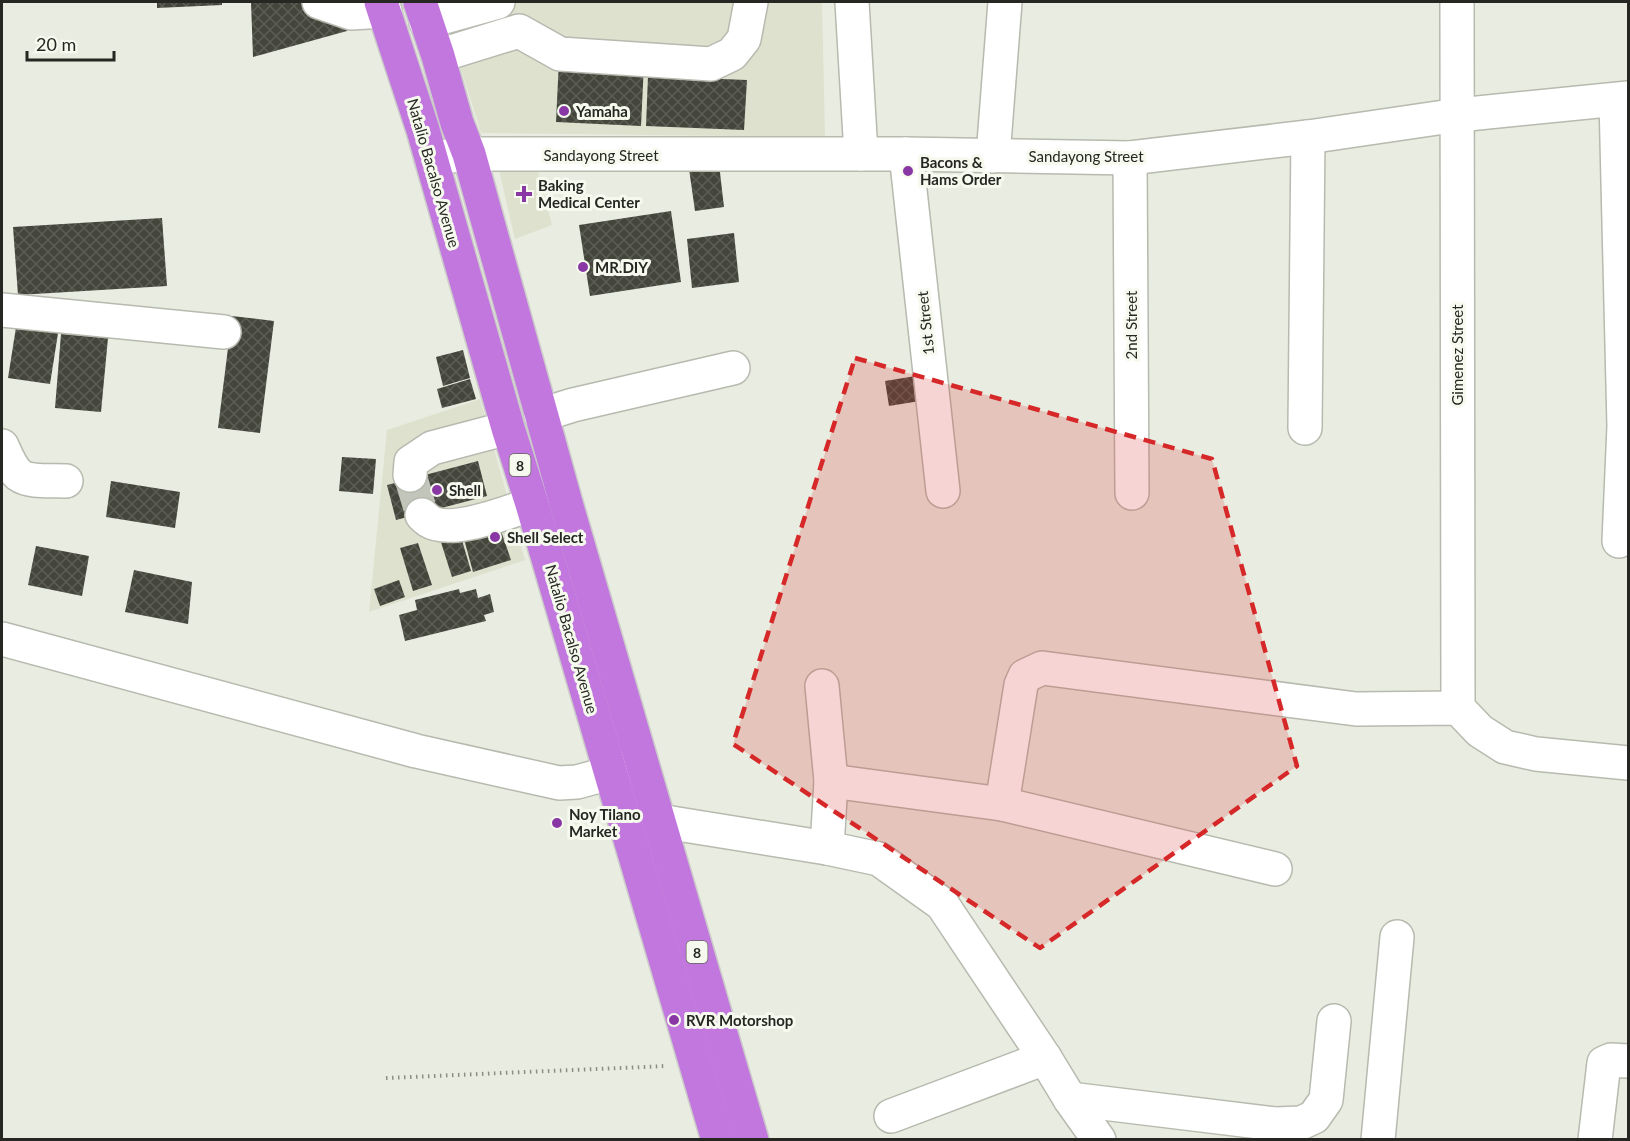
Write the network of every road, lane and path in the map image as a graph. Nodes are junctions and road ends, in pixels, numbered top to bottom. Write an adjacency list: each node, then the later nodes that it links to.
1 (319, 2): 7 (street)
2 (498, 2): 8 (street)
3 (751, 2): 9 (street)
4 (852, 2): 15 (street)
5 (1005, 2): 17 (street)
6 (1457, 2): 12 (street, Gimenez Street)
7 (383, 6): 18 (highway, Natalio Bacalso Avenue / 8)
8 (423, 12): 10 (highway, Natalio Bacalso Avenue / 8)
9 (517, 16): 10 (street)
10 (438, 56): 14 (highway, Natalio Bacalso Avenue / 8)
11 (1622, 99): 12 (street, Sandayong Street); 26 (street)
12 (1458, 115): 13 (street, Sandayong Street); 37 (street, Gimenez Street)
13 (1308, 137): 19 (street, Sandayong Street); 25 (street)
14 (469, 154): 15 (street, Sandayong Street); 18 (street, Sandayong Street); 23 (highway, Natalio Bacalso Avenue / 8)
15 (861, 154): 16 (street, Sandayong Street)
16 (906, 154): 17 (street, Sandayong Street); 30 (street, 1st Street)
17 (993, 156): 19 (street, Sandayong Street)
18 (431, 158): 24 (highway, Natalio Bacalso Avenue / 8)
19 (1130, 158): 31 (street, 2nd Street)
20 (2, 310): 21 (street)
21 (224, 332)
22 (733, 368): 23 (street)
23 (541, 414): 39 (highway, Natalio Bacalso Avenue / 8)
24 (508, 428): 28 (street); 32 (highway, Natalio Bacalso Avenue / 8)
25 (1305, 428)
26 (1626, 428): 34 (street)
27 (2, 446): 29 (street)
28 (410, 475)
29 (66, 481)
30 (944, 491)
31 (1132, 493)
32 (532, 504): 33 (street); 39 (highway, Natalio Bacalso Avenue / 8)
33 (422, 515)
34 (1619, 541)
35 (2, 639): 39 (street)
36 (822, 686): 40 (street)
37 (1458, 708): 38 (street); 41 (street)
38 (1629, 763)
39 (626, 768): 42 (highway, Natalio Bacalso Avenue / 8); 49 (highway, Natalio Bacalso Avenue / 8)
40 (831, 782): 41 (street); 43 (street)
41 (1002, 804): 44 (street)
42 (659, 821): 43 (street); 54 (highway, Natalio Bacalso Avenue / 8)
43 (827, 848): 47 (street)
44 (1275, 869)
45 (1397, 937): 56 (street)
46 (1334, 1021): 51 (street)
47 (1045, 1058): 51 (street); 52 (street)
48 (1629, 1061): 57 (street)
49 (697, 1064): 50 (path); 53 (highway, Natalio Bacalso Avenue / 8)
50 (386, 1078)
51 (1070, 1099): 55 (street)
52 (891, 1116)
53 (718, 1140)
54 (752, 1140)
55 (1099, 1140)
56 (1378, 1140)
57 (1595, 1140)

